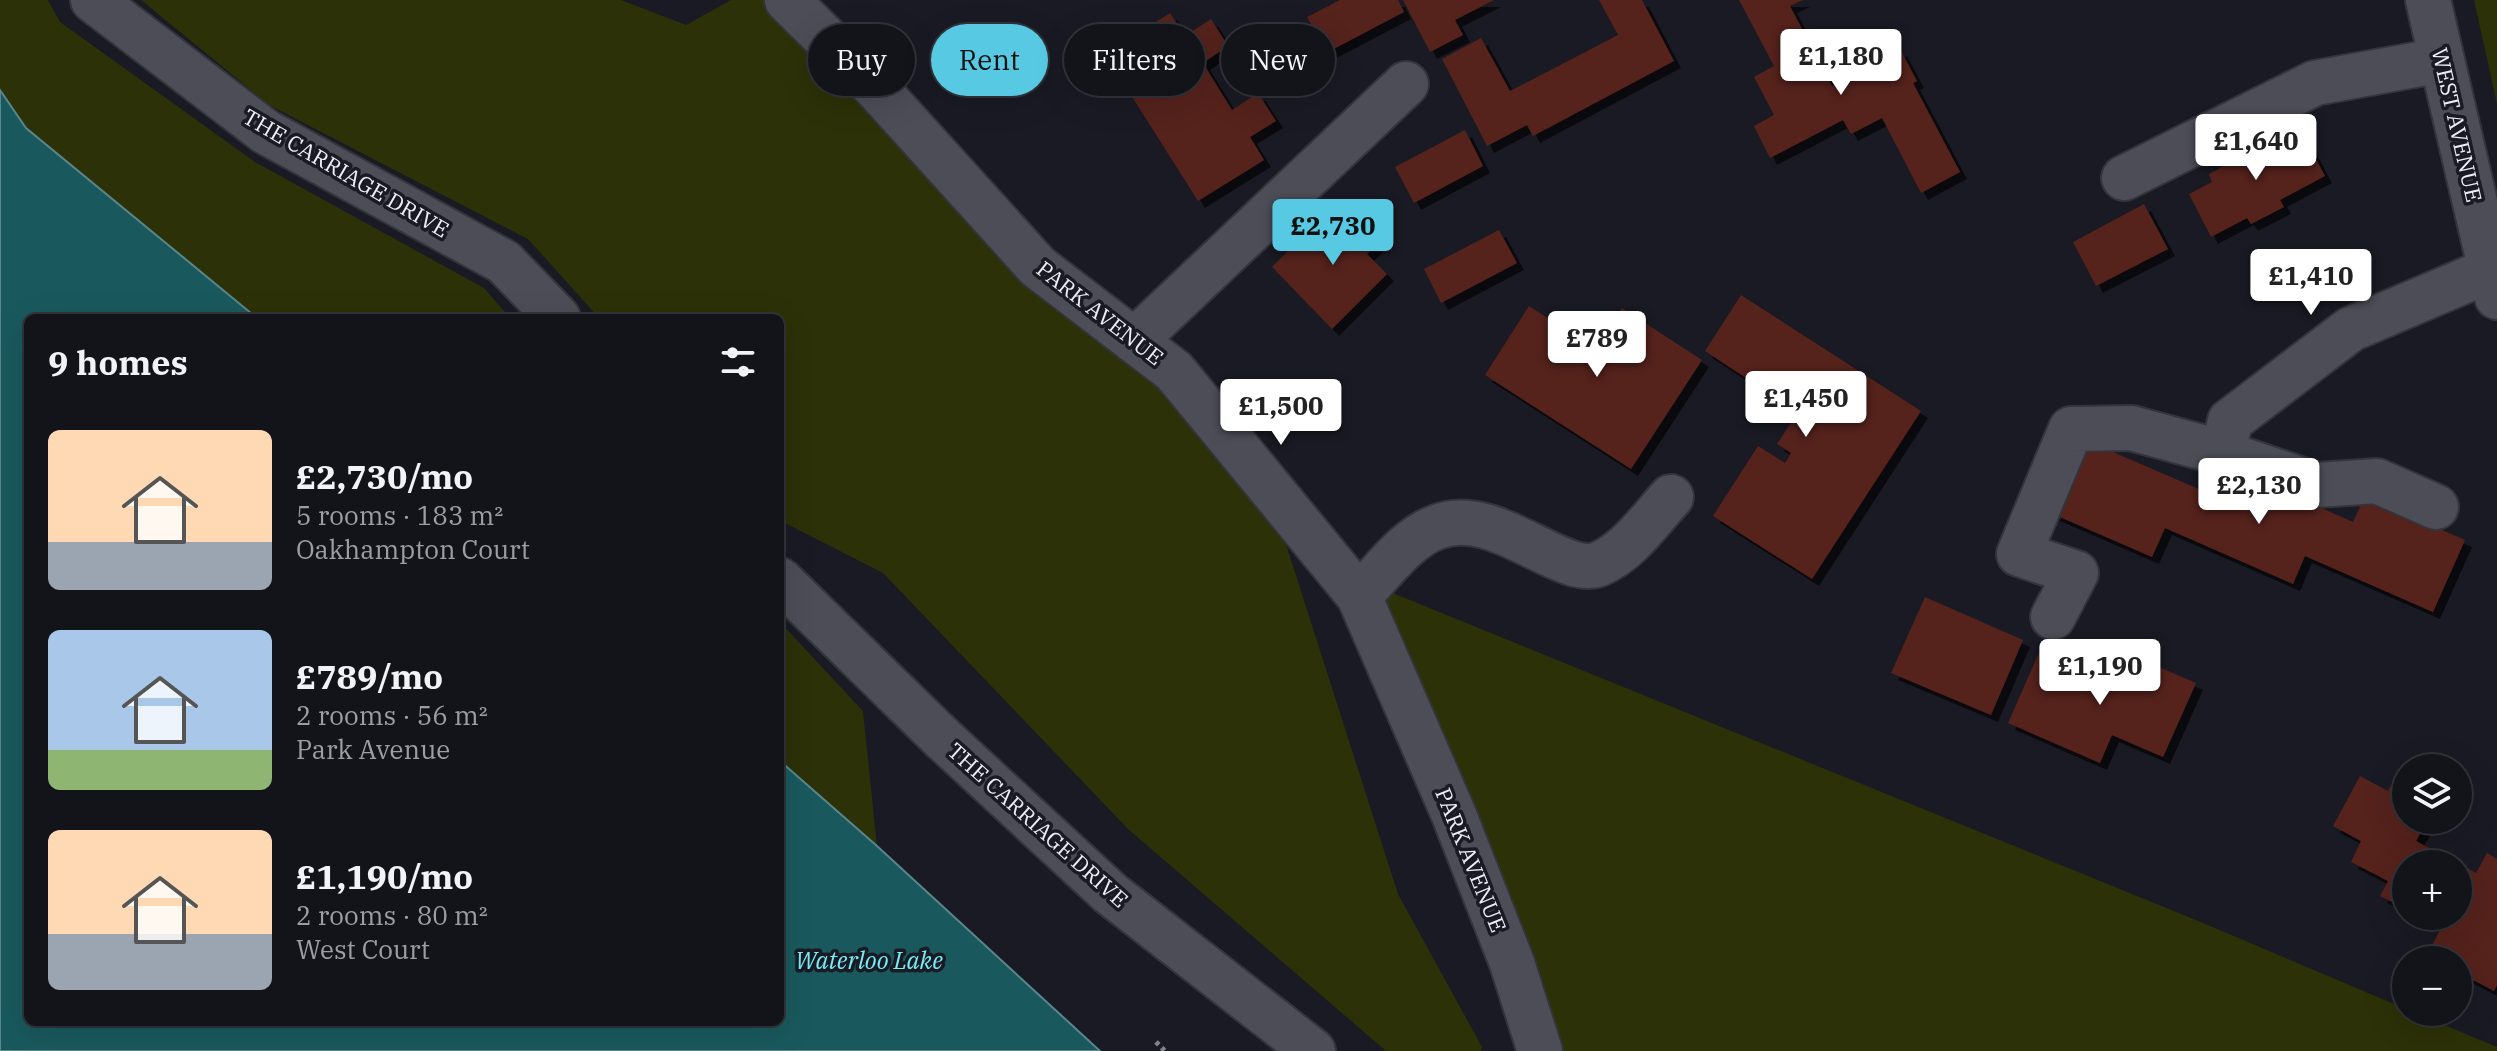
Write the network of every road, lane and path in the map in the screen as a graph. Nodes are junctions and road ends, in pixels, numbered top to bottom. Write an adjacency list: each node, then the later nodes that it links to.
1 (93, 0): 8 (street, THE CARRIAGE DRIVE)
2 (787, 0): 9 (street, PARK AVENUE)
3 (2428, 0): 4 (street, WEST AVENUE)
4 (2442, 60): 6 (street); 7 (street, WEST AVENUE)
5 (1406, 84): 9 (street)
6 (2124, 178)
7 (2494, 284): 10 (street)
8 (554, 314)
9 (1134, 341): 14 (street, PARK AVENUE)
10 (2223, 453): 12 (street); 15 (street)
11 (1671, 497): 14 (street)
12 (2436, 507)
13 (784, 584): 18 (street, THE CARRIAGE DRIVE)
14 (1359, 596): 19 (street, PARK AVENUE)
15 (2053, 617)
16 (1156, 1042): 17 (path)
17 (1165, 1051)
18 (1313, 1051)
19 (1540, 1051)

